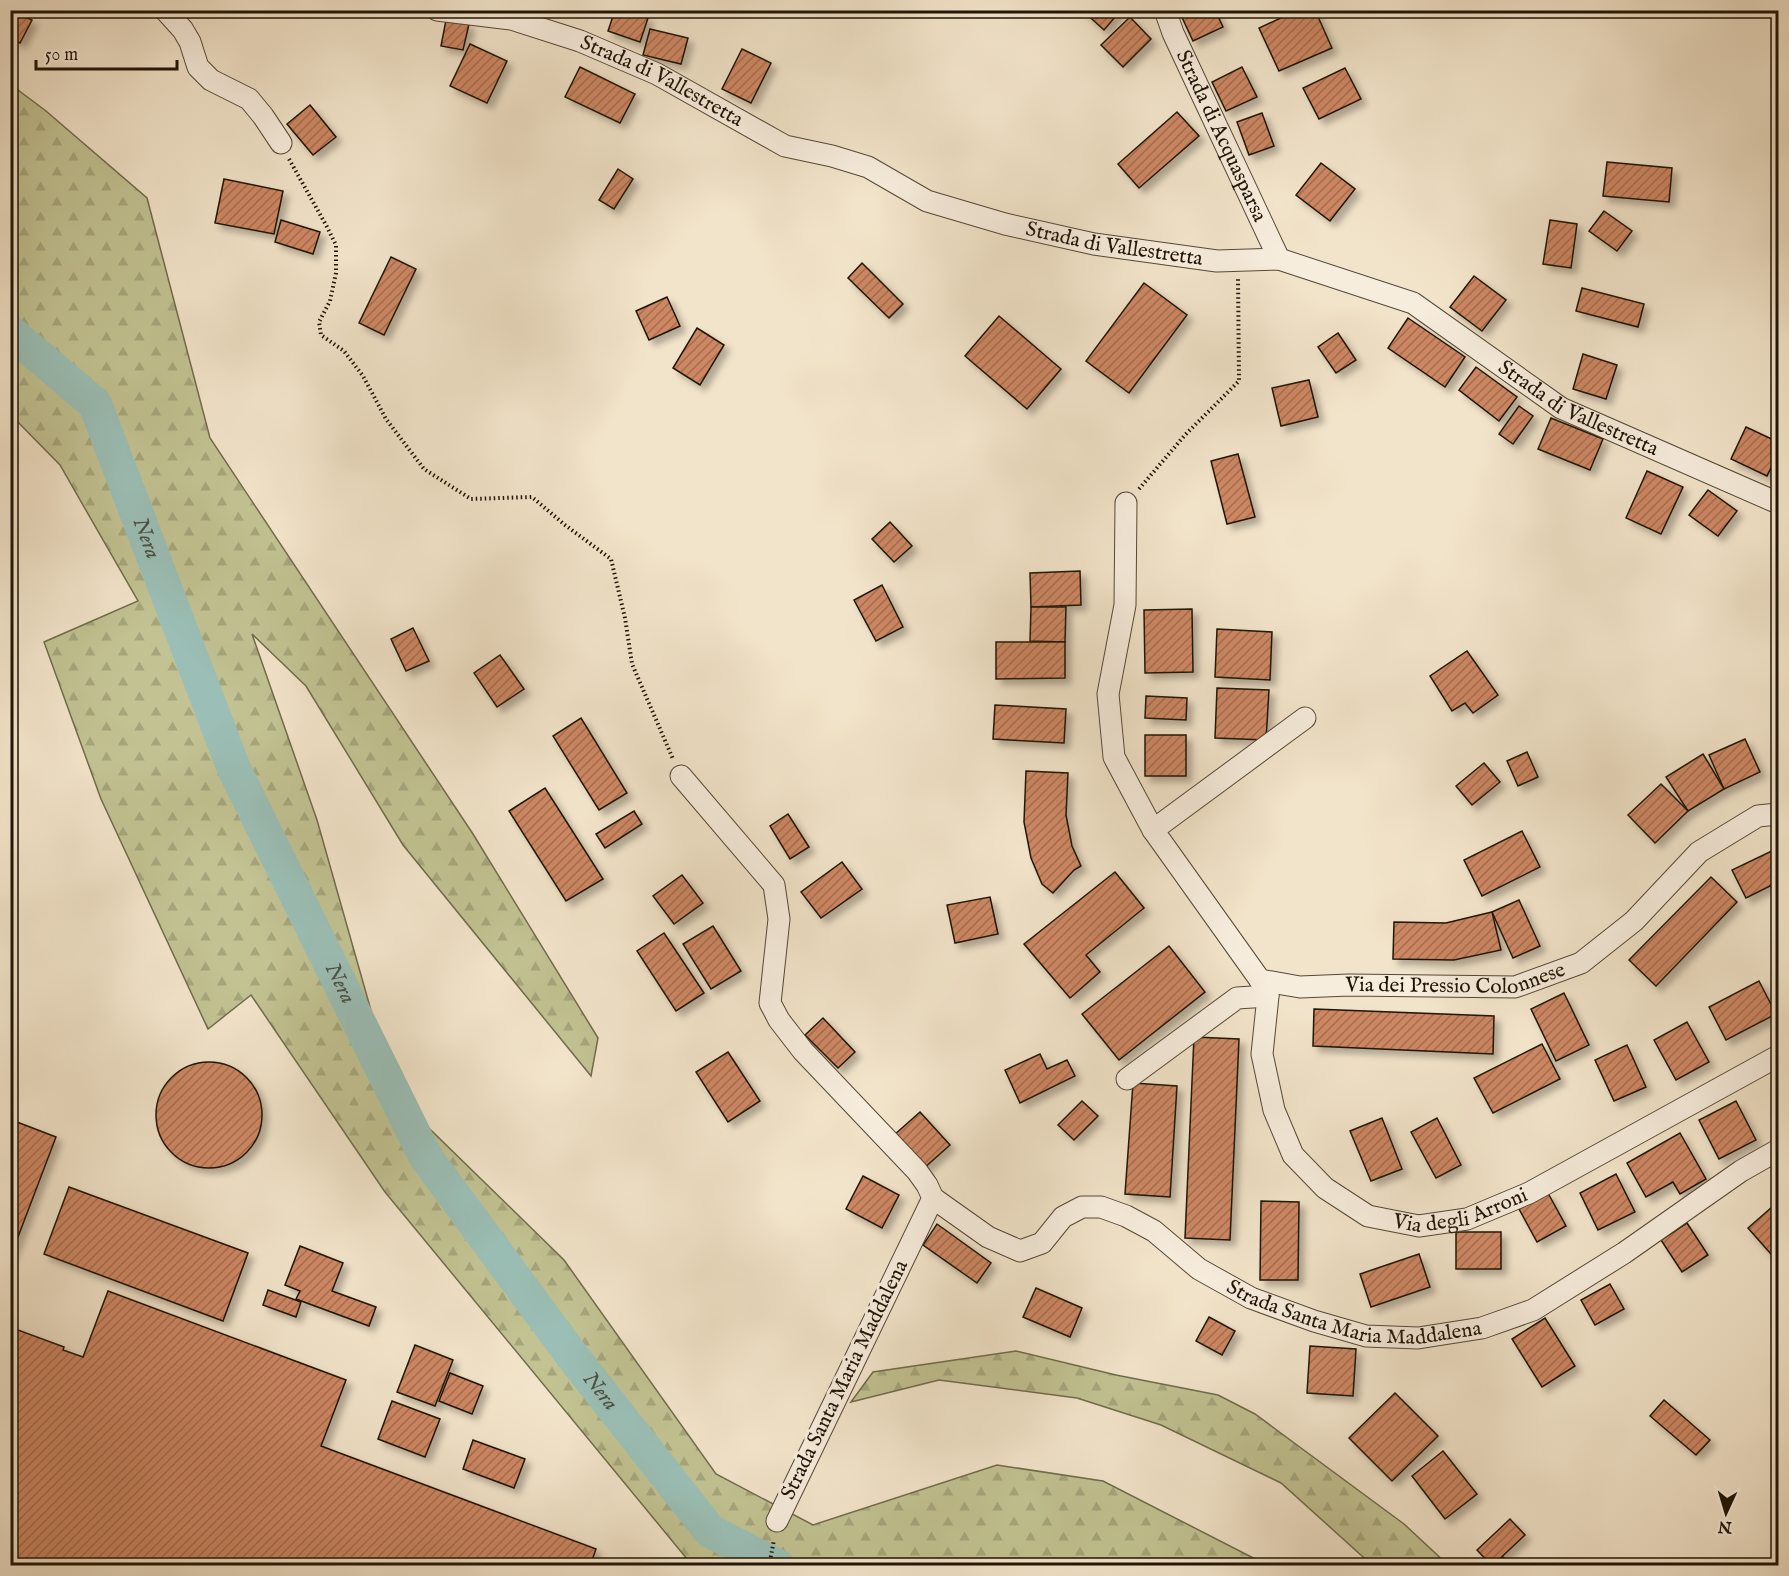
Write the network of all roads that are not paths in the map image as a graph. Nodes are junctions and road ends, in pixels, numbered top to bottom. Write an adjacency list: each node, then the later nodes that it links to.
1 (165, 10): 4 (street)
2 (437, 10): 5 (street, Strada di Vallestretta)
3 (1166, 10): 5 (street, Strada di Acquasparsa)
4 (281, 143)
5 (1279, 259): 7 (street, Strada di Vallestretta)
6 (1126, 503): 11 (street)
7 (1779, 503)
8 (1305, 718): 11 (street)
9 (681, 776): 16 (street, Strada Santa Maria Maddalena)
10 (1779, 814): 12 (street, Via dei Pressio Colonnese)
11 (1153, 830): 12 (street)
12 (1264, 988): 13 (street, Via degli Arroni); 14 (street)
13 (1779, 1056)
14 (1127, 1079)
15 (1779, 1150): 16 (street, Strada Santa Maria Maddalena)
16 (933, 1198): 17 (street, Strada Santa Maria Maddalena)
17 (777, 1521)

